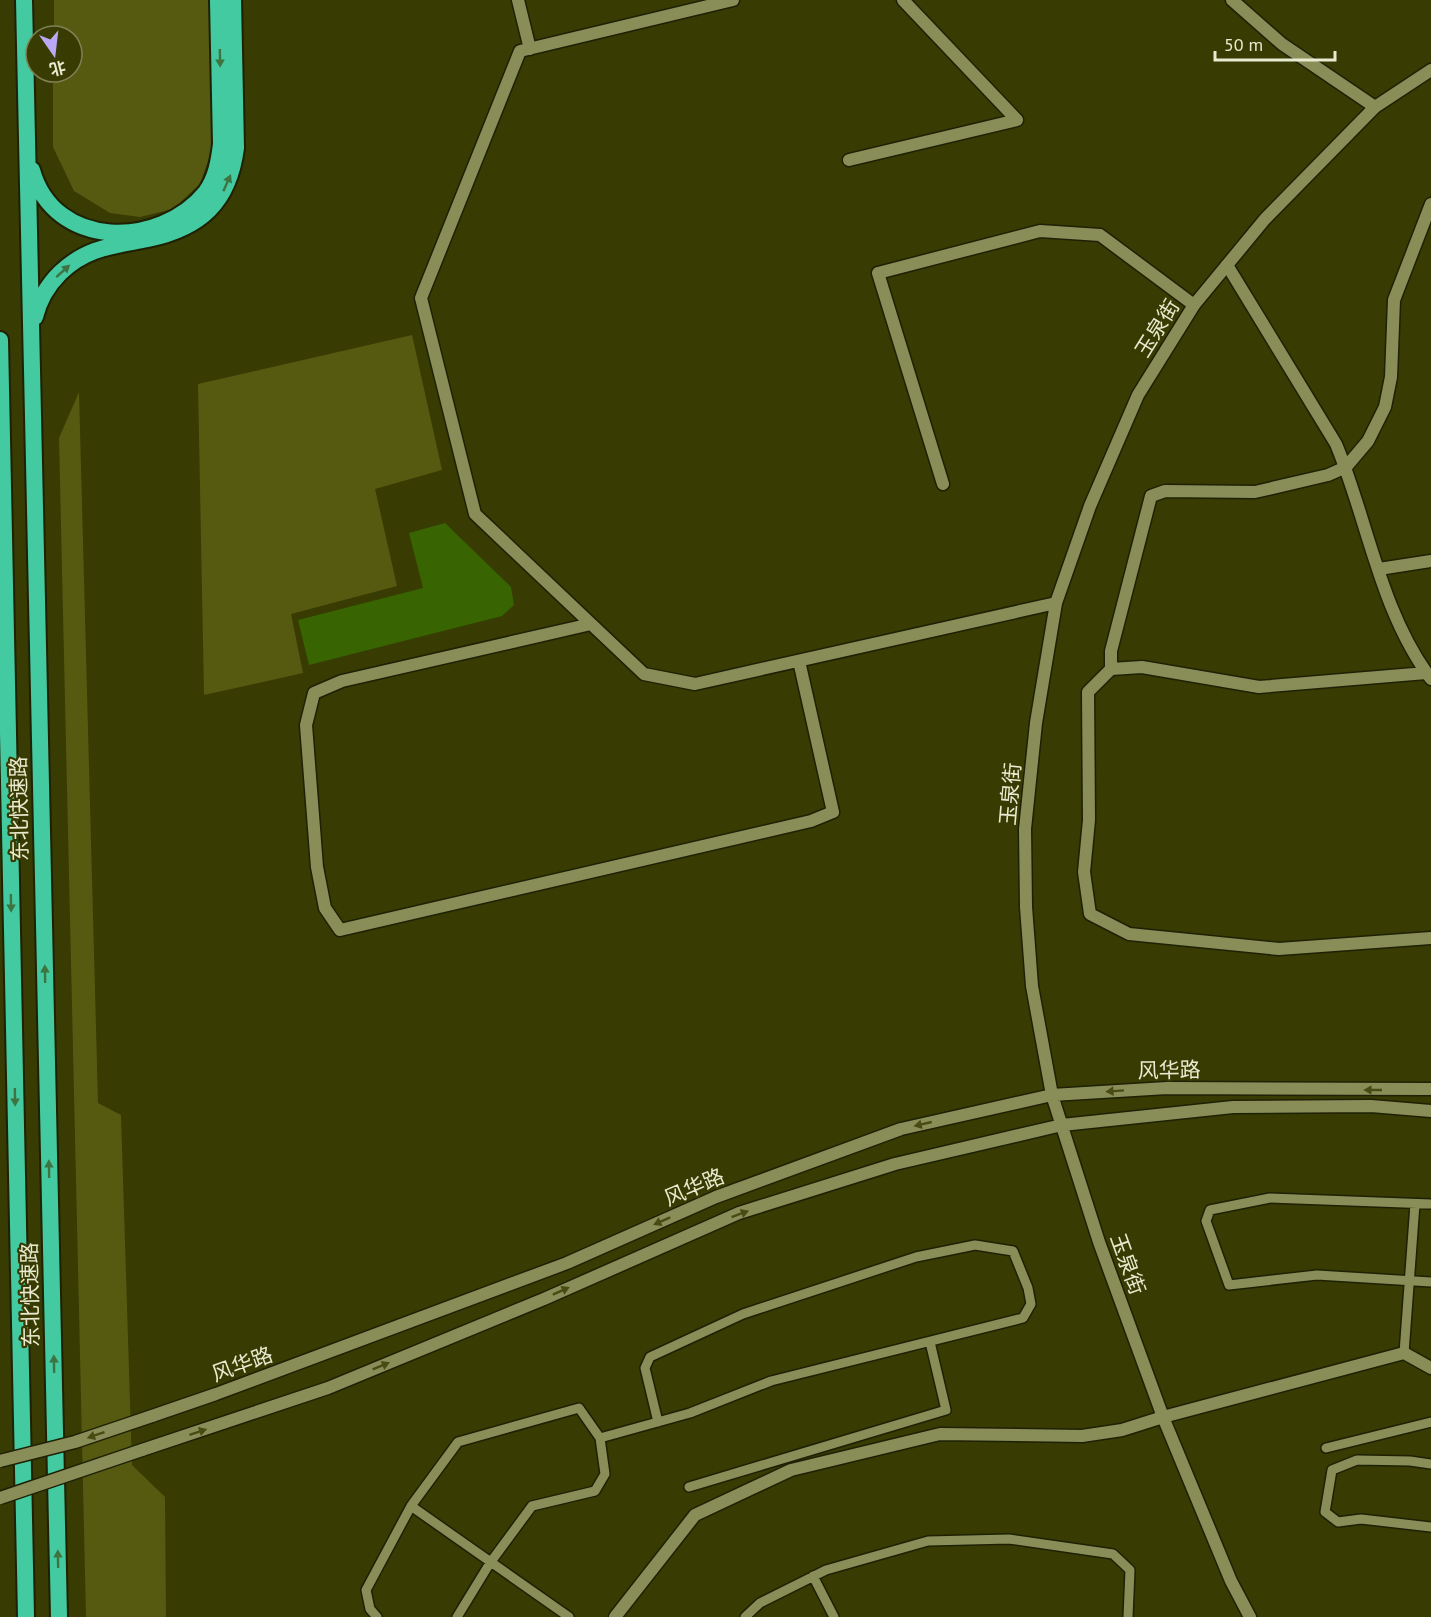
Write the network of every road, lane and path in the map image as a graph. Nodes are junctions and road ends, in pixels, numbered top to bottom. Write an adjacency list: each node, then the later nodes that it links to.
1 (24, 0): 11 (highway, 东北快速路)
2 (218, 0): 11 (highway, one-way to 11)
3 (233, 0): 17 (highway, one-way to 3)
4 (518, 0): 8 (street)
5 (733, 0): 8 (street)
6 (903, 0): 12 (street)
7 (1232, 0): 10 (street)
8 (530, 49): 23 (street)
9 (1431, 70): 10 (street, 玉泉街)
10 (1375, 107): 14 (street, 玉泉街)
11 (27, 150): 17 (highway, 东北快速路)
12 (849, 160)
13 (1431, 204): 18 (street)
14 (1227, 265): 15 (street, 玉泉街); 18 (street)
15 (1194, 305): 19 (street); 22 (street, 玉泉街)
16 (0, 340): 52 (highway, 东北快速路, one-way to 52)
17 (31, 341): 53 (highway, 东北快速路, one-way to 17)
18 (1346, 467): 21 (street); 25 (street)
19 (943, 484)
20 (1431, 561): 21 (street)
21 (1379, 569): 26 (street)
22 (1056, 603): 24 (street); 29 (street, 玉泉街)
23 (591, 624): 24 (street); 24 (street)
24 (799, 661)
25 (1111, 669): 26 (street); 27 (street)
26 (1428, 676)
27 (1431, 938)
28 (1431, 1089): 29 (street, 风华路, one-way to 29)
29 (1052, 1095): 31 (street, 玉泉街); 44 (street, 风华路, one-way to 44, bridge)
30 (1431, 1111): 31 (street)
31 (1062, 1125): 39 (street, 玉泉街); 47 (street, one-way to 31, bridge)
32 (1415, 1204): 33 (lane); 34 (lane); 34 (lane)
33 (1431, 1204)
34 (1410, 1279): 35 (lane); 37 (lane)
35 (1431, 1282)
36 (930, 1342): 40 (lane); 40 (lane); 46 (lane)
37 (1404, 1353): 38 (street); 39 (street)
38 (1431, 1368)
39 (1163, 1417): 57 (street); 61 (street, 玉泉街)
40 (658, 1422): 42 (lane)
41 (1431, 1422): 43 (lane)
42 (600, 1438): 48 (lane); 50 (lane)
43 (1326, 1448)
44 (0, 1461)
45 (1431, 1464): 49 (lane)
46 (689, 1487)
47 (0, 1498)
48 (411, 1506): 50 (lane); 54 (lane)
49 (1431, 1527)
50 (490, 1563): 55 (lane); 56 (lane)
51 (813, 1576): 58 (lane); 59 (lane); 60 (lane)
52 (26, 1617)
53 (59, 1617)
54 (377, 1617)
55 (457, 1617)
56 (569, 1617)
57 (615, 1617)
58 (745, 1617)
59 (834, 1617)
60 (1128, 1617)
61 (1250, 1617)

